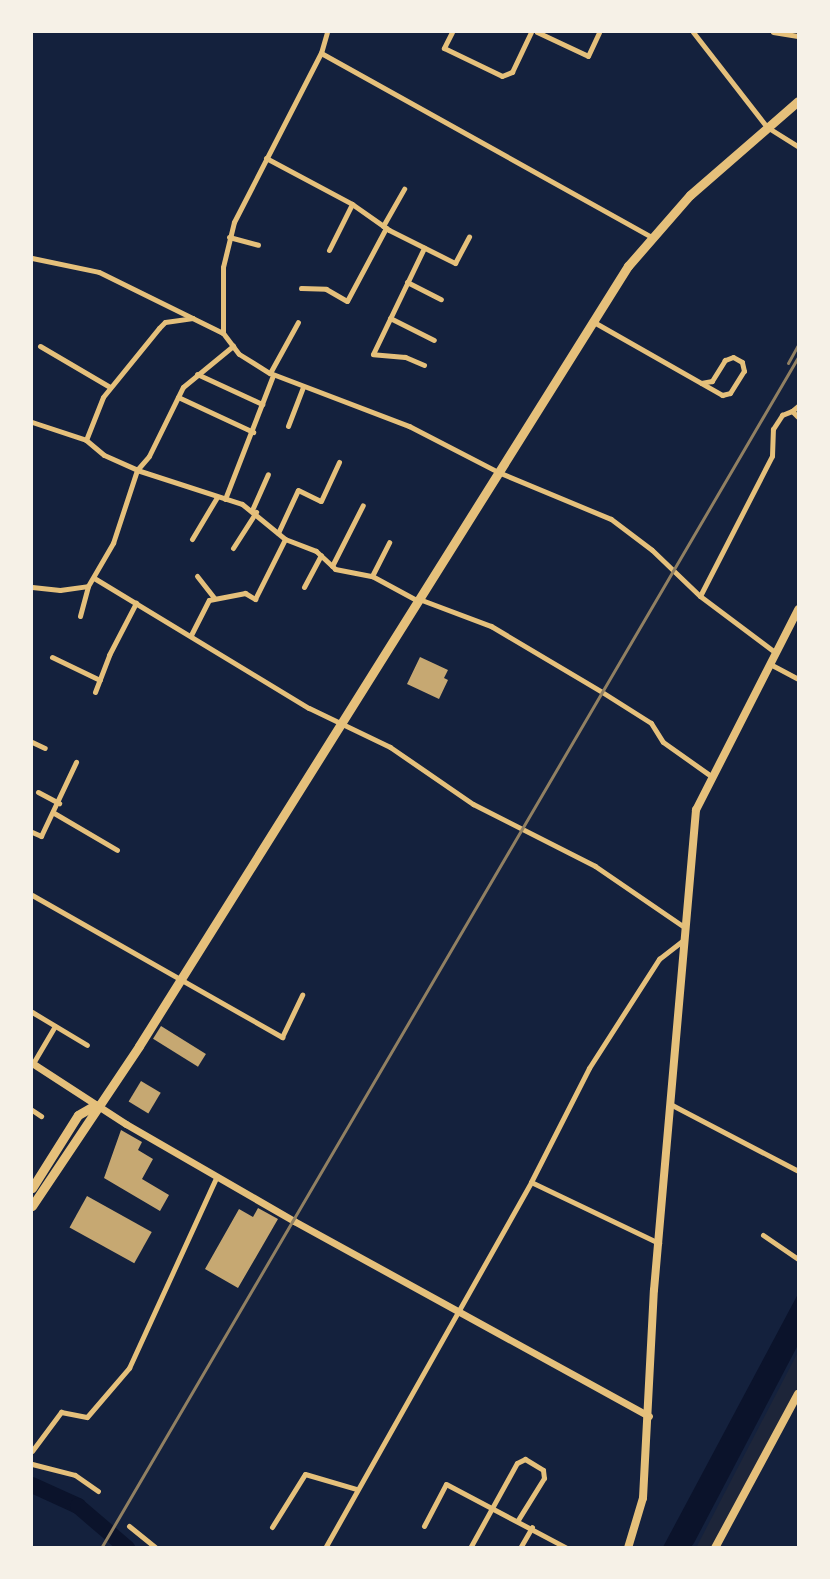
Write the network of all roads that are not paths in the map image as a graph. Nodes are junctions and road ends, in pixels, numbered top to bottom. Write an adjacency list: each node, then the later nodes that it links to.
1 (327, 32): 9 (street)
2 (452, 32): 3 (street)
3 (531, 32)
4 (537, 32): 5 (street)
5 (599, 32)
6 (693, 32): 11 (street)
7 (773, 32): 8 (street)
8 (798, 36)
9 (321, 53): 13 (street); 19 (street)
10 (798, 101): 11 (highway)
11 (767, 128): 12 (street); 19 (highway)
12 (798, 146)
13 (266, 158): 15 (street); 17 (street)
14 (404, 189): 16 (street)
15 (352, 204): 16 (street); 22 (street)
16 (385, 227): 21 (street); 25 (street)
17 (229, 237): 20 (street); 31 (street)
18 (469, 237): 21 (street)
19 (651, 237): 29 (highway)
20 (258, 245)
21 (424, 248): 24 (street)
22 (329, 250)
23 (32, 258): 27 (street)
24 (408, 282): 26 (street); 28 (street)
25 (301, 288)
26 (441, 299)
27 (194, 318): 31 (street); 39 (street)
28 (390, 318): 32 (street); 35 (street)
29 (592, 321): 38 (street); 52 (highway)
30 (298, 322): 37 (street)
31 (223, 333): 34 (street)
32 (434, 340)
33 (40, 346): 39 (street)
34 (233, 346): 36 (street); 37 (street)
35 (424, 365)
36 (197, 374): 41 (street); 42 (street)
37 (272, 374): 40 (street); 42 (street)
38 (701, 383): 38 (street)
39 (110, 387): 49 (street)
40 (303, 387): 47 (street); 52 (street)
41 (178, 397): 48 (street); 51 (street)
42 (262, 404): 48 (street)
43 (798, 406): 44 (street)
44 (792, 411): 45 (street); 71 (street)
45 (798, 417)
46 (32, 422): 49 (street)
47 (288, 426)
48 (252, 432): 55 (street)
49 (86, 440): 51 (street)
50 (339, 462): 58 (street)
51 (137, 470): 54 (street); 67 (street)
52 (498, 472): 71 (street); 73 (highway)
53 (268, 474): 57 (street)
54 (217, 497): 55 (street); 60 (street)
55 (225, 499): 57 (street)
56 (363, 505): 64 (street)
57 (254, 511): 58 (street); 62 (street)
58 (278, 533): 59 (street)
59 (285, 538): 63 (street); 72 (street)
60 (192, 539)
61 (389, 542): 66 (street)
62 (233, 548)
63 (321, 555): 64 (street); 70 (street)
64 (332, 566): 66 (street)
65 (197, 576): 72 (street)
66 (372, 576): 73 (street)
67 (94, 578): 68 (street); 74 (street)
68 (88, 586): 69 (street); 76 (street)
69 (32, 587)
70 (304, 587)
71 (700, 596): 78 (street)
72 (214, 598): 77 (street)
73 (418, 600): 84 (highway); 88 (street)
74 (136, 603): 77 (street); 82 (street)
75 (798, 610): 78 (main road)
76 (80, 616)
77 (191, 634): 84 (street)
78 (776, 653): 80 (main road)
79 (52, 657): 82 (street)
80 (770, 664): 81 (street); 88 (main road)
81 (798, 679)
82 (100, 680): 83 (street)
83 (95, 692)
84 (340, 725): 95 (street); 97 (highway)
85 (32, 742): 86 (street)
86 (45, 748)
87 (75, 762): 90 (street)
88 (711, 776): 95 (main road)
89 (38, 792): 90 (street)
90 (59, 803): 91 (street)
91 (54, 813): 92 (street); 93 (street)
92 (32, 832)
93 (117, 850)
94 (32, 895): 97 (street)
95 (684, 927): 96 (main road)
96 (683, 940): 104 (main road); 109 (street)
97 (179, 981): 98 (street); 103 (highway)
98 (302, 994)
99 (32, 1012): 100 (street)
100 (55, 1026): 101 (street); 102 (street)
101 (87, 1046)
102 (32, 1064): 103 (street)
103 (97, 1104): 108 (street); 110 (highway); 111 (highway)
104 (672, 1105): 107 (street); 113 (main road)
105 (32, 1110): 106 (street)
106 (41, 1116)
107 (798, 1171)
108 (217, 1176): 115 (street); 118 (street)
109 (531, 1182): 113 (street); 115 (street)
110 (32, 1188)
111 (32, 1206)
112 (763, 1235): 114 (street)
113 (659, 1243): 117 (main road)
114 (798, 1259)
115 (456, 1310): 117 (street); 120 (street)
116 (798, 1394): 134 (main road)
117 (649, 1416): 133 (main road)
118 (32, 1451)
119 (32, 1464): 121 (street)
120 (356, 1489): 126 (street); 129 (street)
121 (98, 1491)
122 (493, 1506): 123 (street); 123 (street); 125 (street); 130 (street)
123 (518, 1520): 127 (street)
124 (129, 1526): 128 (street)
125 (424, 1526)
126 (272, 1527)
127 (532, 1527): 131 (street); 132 (street)
128 (156, 1548)
129 (325, 1548)
130 (470, 1548)
131 (520, 1548)
132 (567, 1548)
133 (628, 1548)
134 (715, 1548)

